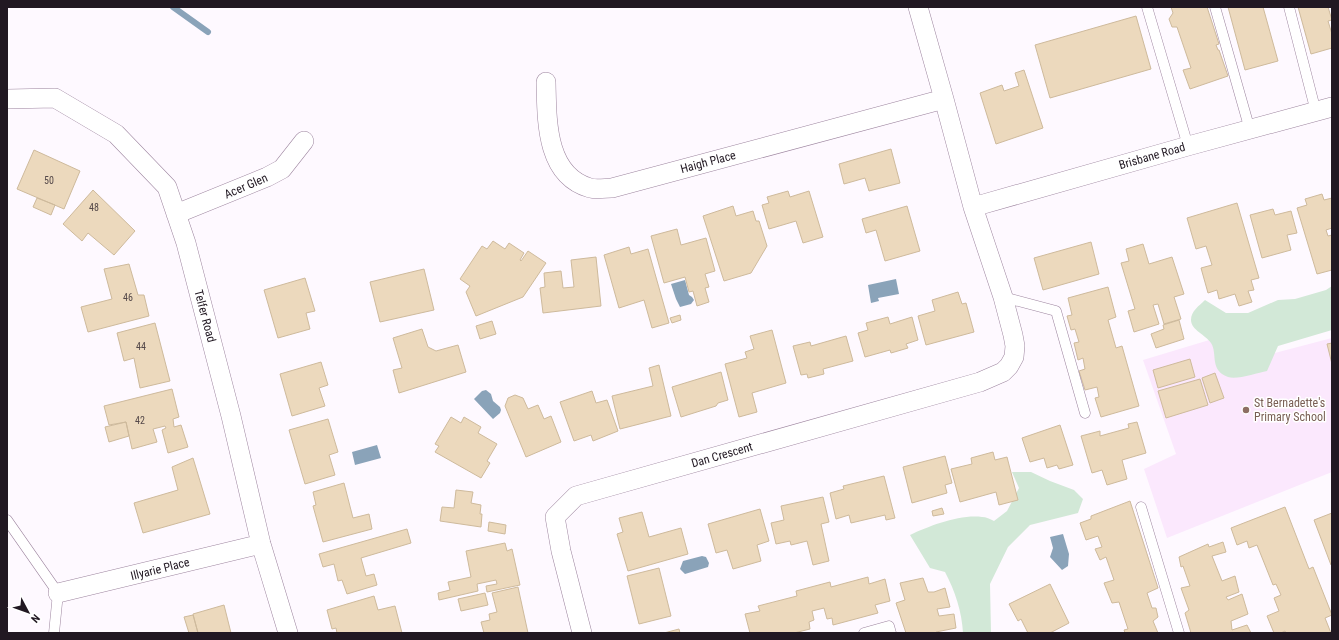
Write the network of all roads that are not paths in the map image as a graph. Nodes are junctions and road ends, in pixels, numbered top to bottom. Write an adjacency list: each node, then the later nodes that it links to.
1 (918, 7): 7 (street)
2 (1147, 7): 11 (lane)
3 (1215, 7): 9 (lane)
4 (1289, 7): 8 (lane)
5 (546, 82): 7 (street, Haigh Place)
6 (7, 99): 13 (street, Telfer Road)
7 (944, 99): 12 (street)
8 (1324, 109): 9 (street, Brisbane Road)
9 (1250, 130): 11 (street, Brisbane Road)
10 (304, 141): 13 (street, Acer Glen)
11 (1188, 146): 12 (street, Brisbane Road)
12 (973, 207): 14 (street)
13 (176, 214): 18 (street, Telfer Road)
14 (1003, 297): 15 (lane); 22 (street, Dan Crescent)
15 (1085, 413)
16 (1141, 507): 25 (lane)
17 (7, 520): 19 (lane)
18 (261, 544): 19 (street, Illyarie Place); 21 (street, Telfer Road)
19 (58, 594): 20 (lane)
20 (54, 633)
21 (288, 633)
22 (582, 633)
23 (864, 633): 24 (lane)
24 (891, 633)
25 (1179, 633)

